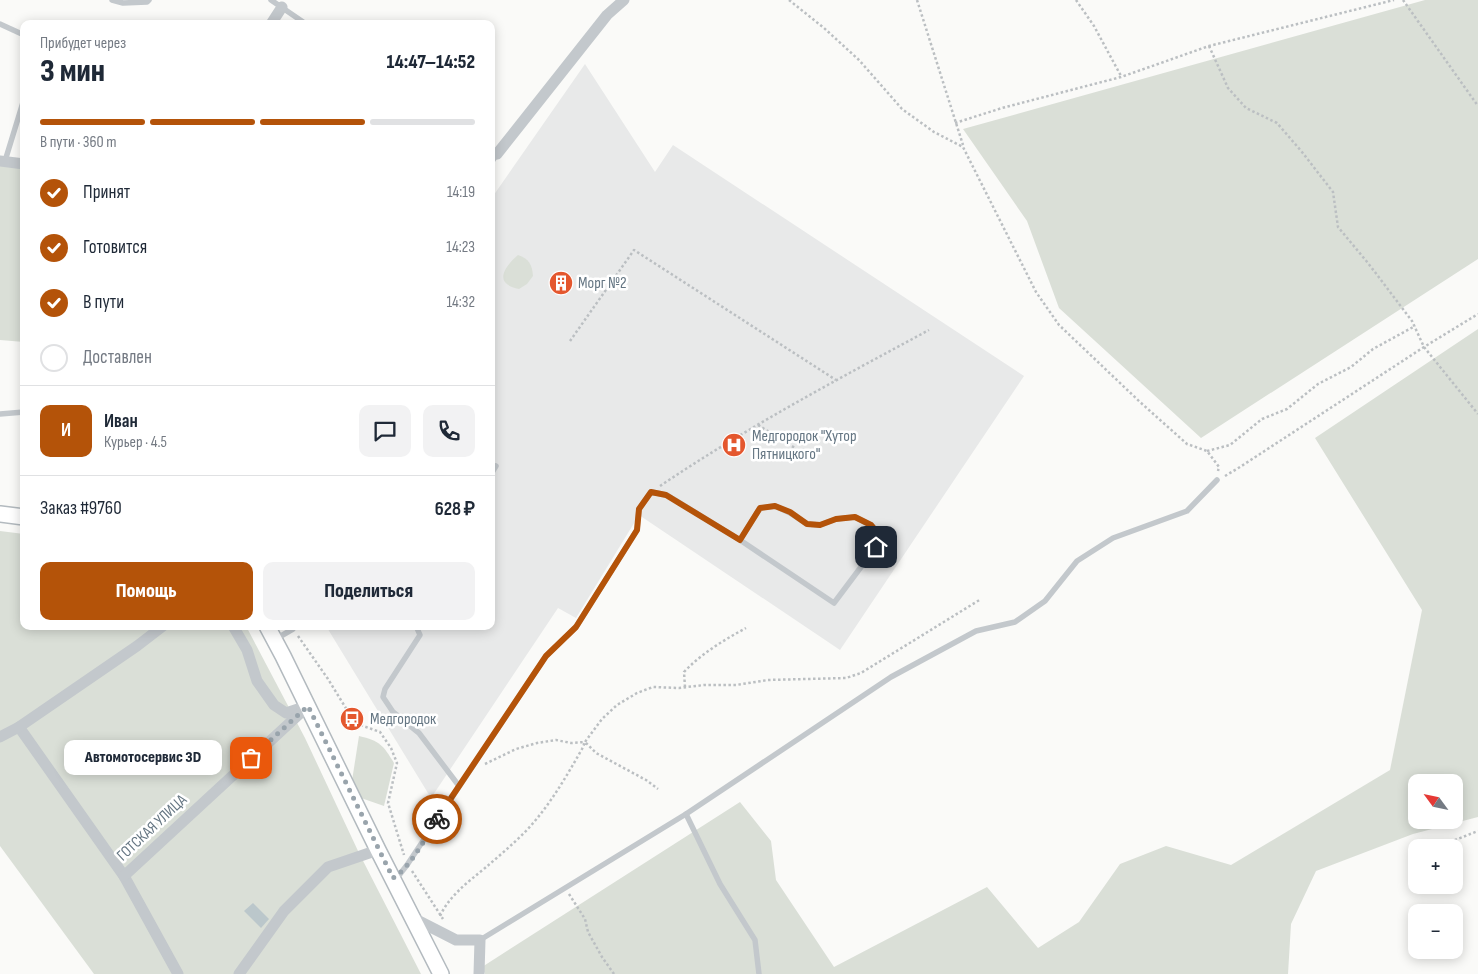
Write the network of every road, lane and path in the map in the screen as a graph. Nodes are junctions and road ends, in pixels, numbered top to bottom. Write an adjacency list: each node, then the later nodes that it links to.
1 (112, 0): 2 (lane)
2 (149, 0)
3 (271, 0): 10 (lane)
4 (624, 0): 21 (street)
5 (789, 0): 20 (path)
6 (917, 0): 19 (path)
7 (1076, 0): 16 (path)
8 (1394, 0): 15 (path)
9 (1403, 0): 17 (path)
10 (282, 7): 11 (street); 12 (lane)
11 (274, 20)
12 (300, 20)
13 (0, 24): 14 (lane)
14 (20, 33)
15 (1209, 46): 16 (path); 25 (path)
16 (1121, 77): 19 (path)
17 (1478, 106)
18 (20, 110): 22 (lane)
19 (955, 124): 20 (path)
20 (963, 147): 35 (path)
21 (495, 154)
22 (2, 161): 23 (street)
23 (20, 163)
24 (1478, 314): 28 (path)
25 (1415, 326): 28 (path); 35 (path)
26 (928, 330): 29 (path)
27 (570, 342): 29 (path)
28 (1424, 347): 32 (path); 36 (path)
29 (836, 380): 33 (path)
30 (20, 412): 31 (lane)
31 (0, 414)
32 (1478, 414)
33 (758, 425): 34 (path); 37 (path)
34 (795, 448)
35 (1207, 451): 36 (path)
36 (1217, 480): 58 (lane)
37 (651, 492): 40 (lane); 55 (lane)
38 (0, 514): 39 (main road)
39 (20, 516)
40 (740, 540): 40 (lane)
41 (981, 599): 50 (path)
42 (746, 628): 50 (path)
43 (158, 630): 52 (street)
44 (235, 630): 51 (street)
45 (269, 630): 49 (main road)
46 (291, 630): 49 (lane)
47 (295, 630): 62 (path)
48 (418, 630): 56 (lane)
49 (274, 640): 51 (main road)
50 (685, 687): 54 (path)
51 (308, 706): 61 (main road); 63 (street, ГОТСКАЯ УЛИЦА)
52 (19, 726): 53 (street); 63 (street, ГОТСКАЯ УЛИЦА)
53 (0, 737)
54 (585, 742): 55 (path); 57 (path); 66 (path)
55 (468, 772): 56 (lane)
56 (459, 786): 62 (lane)
57 (658, 790)
58 (686, 814): 65 (lane); 75 (lane)
59 (1478, 831): 60 (path)
60 (1458, 839)
61 (378, 850): 64 (main road); 71 (street)
62 (408, 865): 64 (lane); 66 (path)
63 (124, 876): 70 (street, ГОТСКАЯ УЛИЦА)
64 (393, 878): 67 (main road)
65 (566, 888): 69 (lane); 74 (path)
66 (440, 916): 68 (path)
67 (413, 918): 68 (street); 72 (main road)
68 (456, 940): 69 (street)
69 (480, 940): 73 (street)
70 (178, 974)
71 (239, 974)
72 (441, 974)
73 (479, 974)
74 (614, 974)
75 (759, 974)

